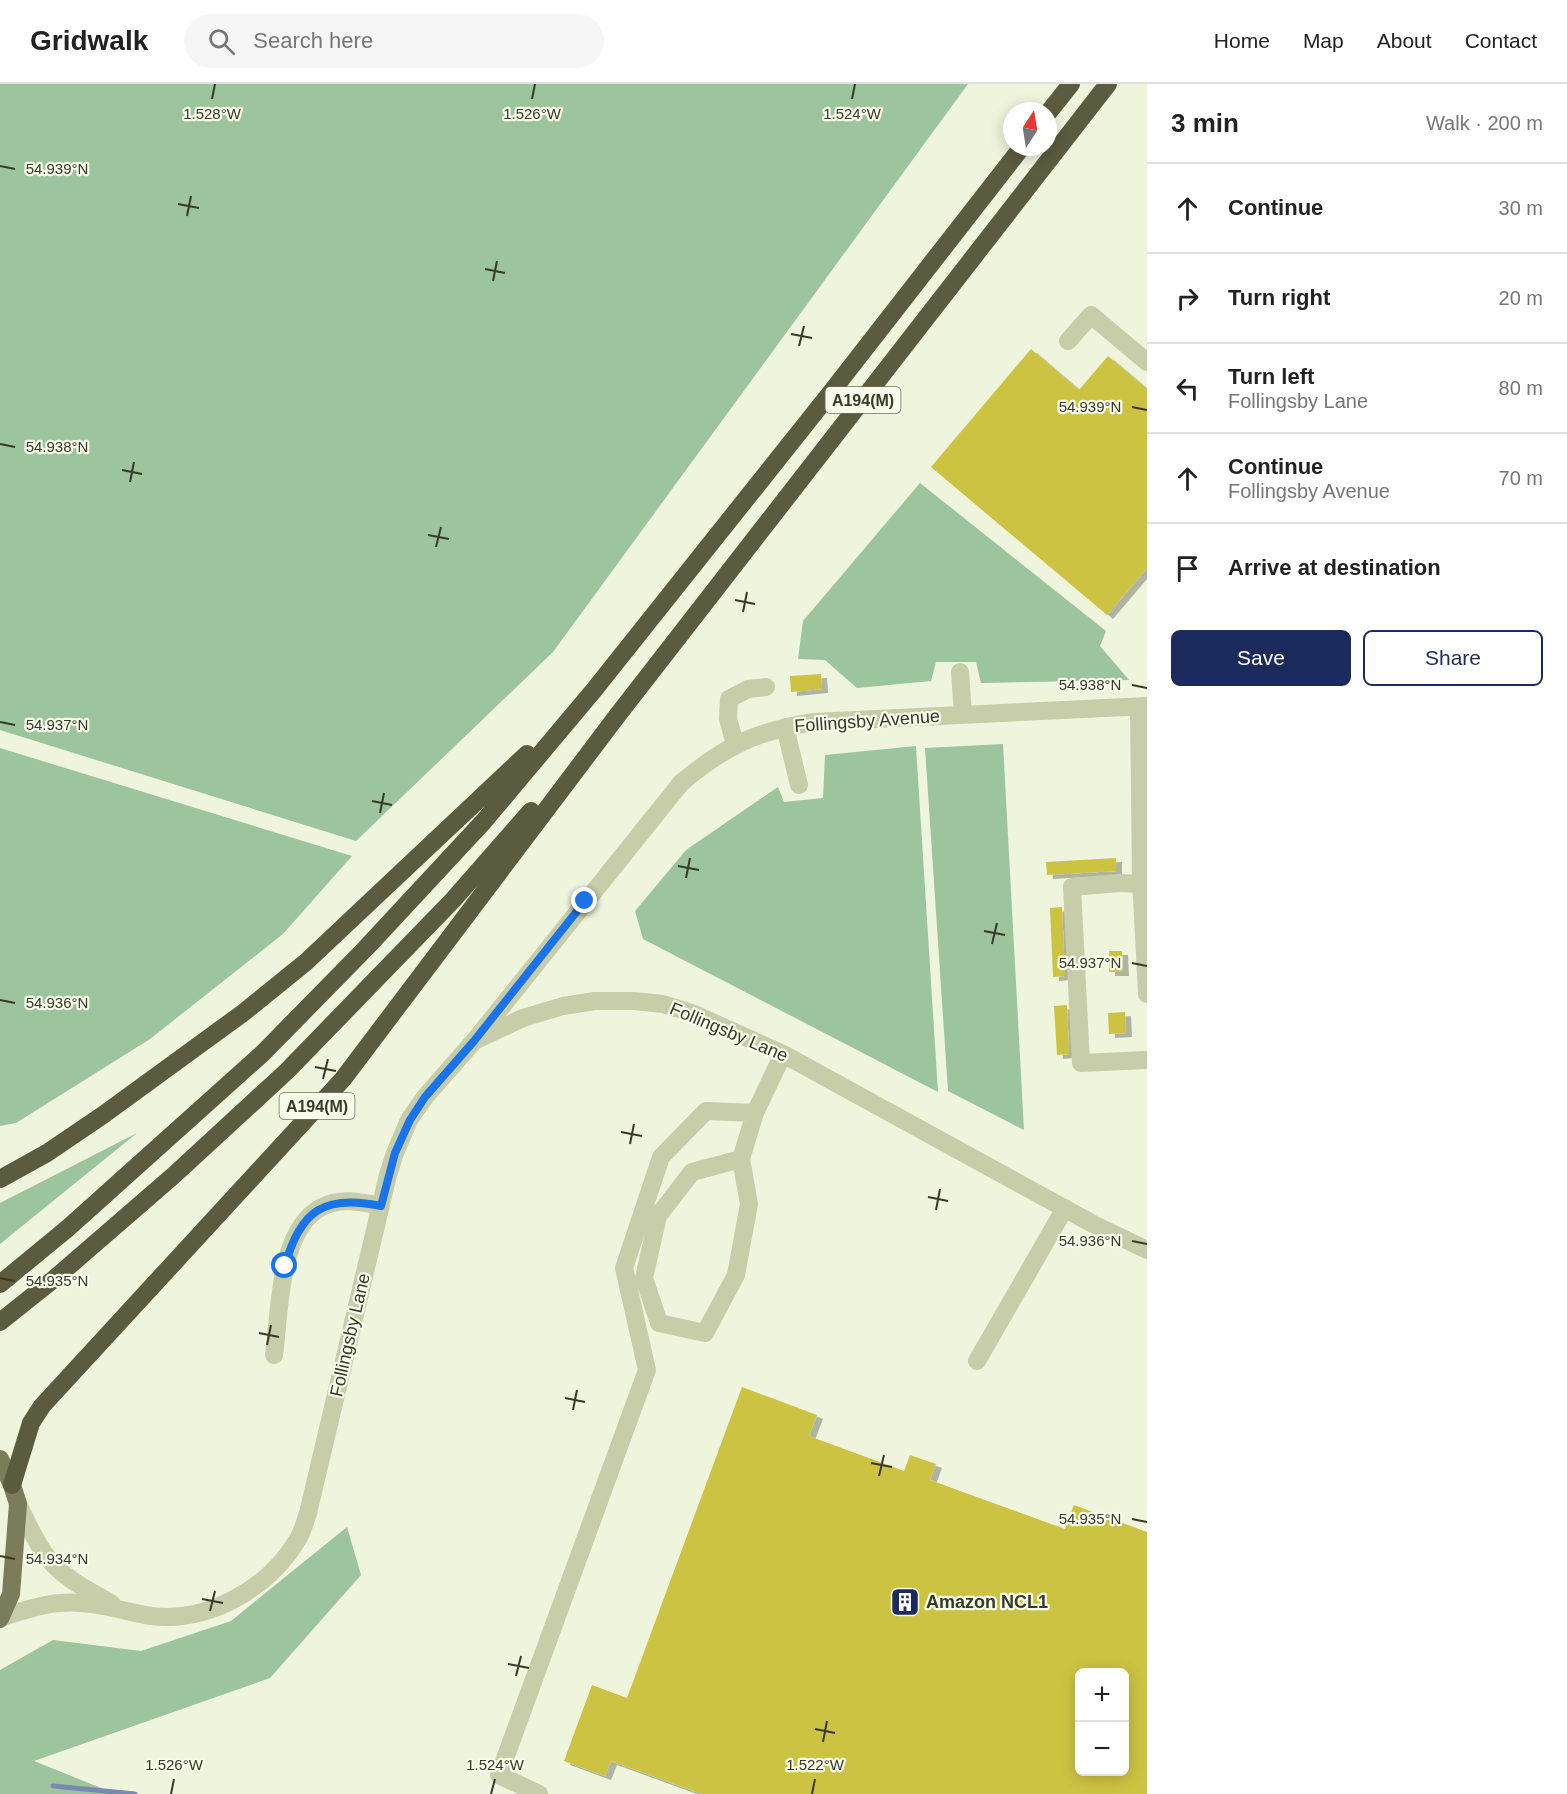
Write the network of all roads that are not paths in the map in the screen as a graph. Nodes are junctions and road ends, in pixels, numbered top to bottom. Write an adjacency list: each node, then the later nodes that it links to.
1 (1071, 84): 3 (highway)
2 (1108, 84): 12 (highway, A194(M))
3 (1057, 102)
4 (1015, 156): 9 (highway, A194(M))
5 (1068, 341): 6 (street)
6 (1147, 362)
7 (960, 672): 11 (street)
8 (766, 687): 14 (street)
9 (594, 690): 23 (highway, A194(M)); 27 (highway, A194(M))
10 (1143, 707): 11 (street, Follingsby Avenue); 16 (street)
11 (963, 715): 13 (street, Follingsby Avenue)
12 (617, 716): 28 (highway, A194(M)); 32 (highway, A194(M))
13 (785, 727): 14 (street, Follingsby Avenue); 15 (street)
14 (735, 744): 18 (street, Follingsby Avenue)
15 (799, 785)
16 (1142, 884): 17 (street); 20 (street)
17 (1147, 994)
18 (474, 1041): 19 (street, Follingsby Lane); 24 (street, Follingsby Lane)
19 (783, 1054): 21 (street); 25 (street, Follingsby Lane)
20 (1147, 1060)
21 (755, 1113): 22 (street); 36 (street)
22 (741, 1159): 22 (street)
23 (0, 1179)
24 (381, 1206): 29 (street); 34 (street, Follingsby Lane)
25 (1065, 1208): 26 (street, Follingsby Lane); 30 (street)
26 (1147, 1250)
27 (0, 1284)
28 (0, 1322)
29 (274, 1355)
30 (976, 1361)
31 (0, 1460): 32 (main road)
32 (12, 1485): 33 (main road)
33 (18, 1504): 34 (street, Follingsby Lane); 35 (main road)
34 (119, 1608): 35 (street, Follingsby Lane)
35 (1, 1618)
36 (539, 1794)

